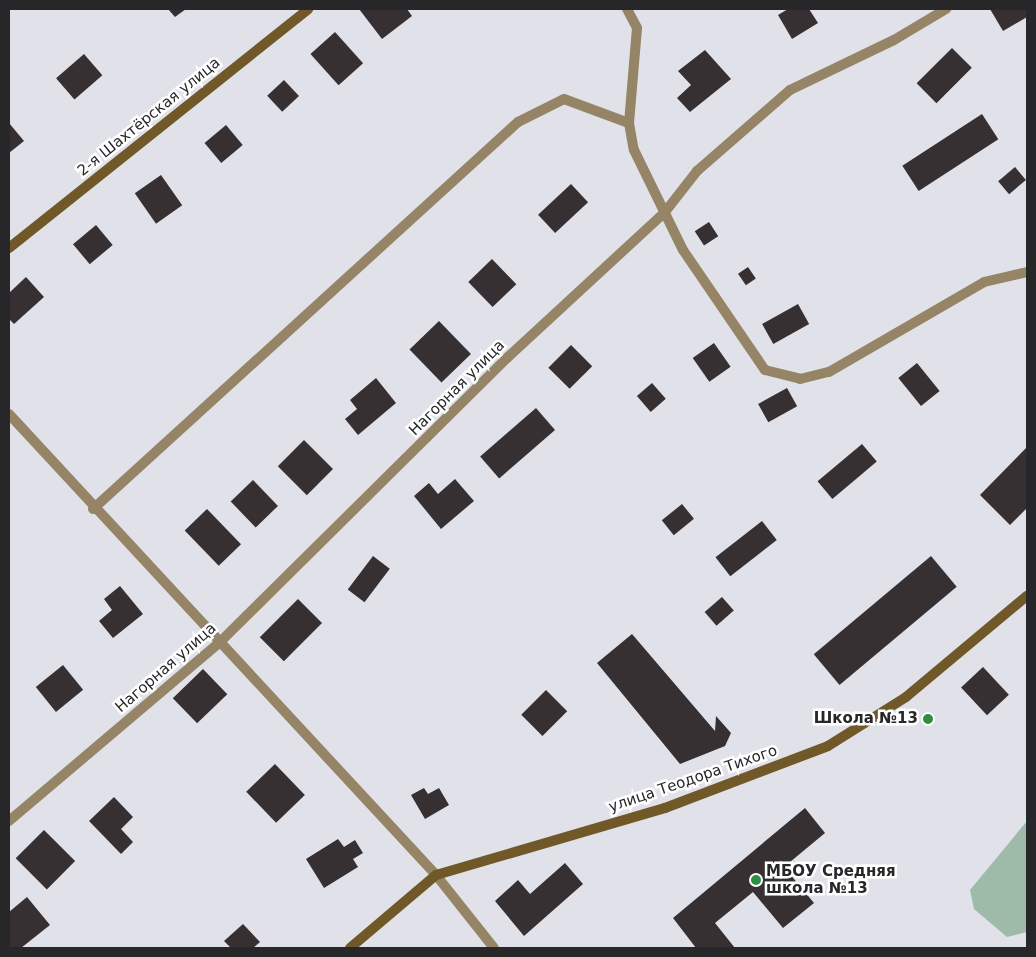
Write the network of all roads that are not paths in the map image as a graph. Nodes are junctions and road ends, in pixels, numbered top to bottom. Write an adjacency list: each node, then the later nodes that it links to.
1 (308, 9): 6 (street, 2-я Шахтёрская улица)
2 (627, 9): 4 (street)
3 (946, 9): 5 (street, Нагорная улица)
4 (629, 123): 5 (street); 9 (street)
5 (665, 212): 7 (street); 11 (street, Нагорная улица)
6 (9, 248)
7 (1027, 272)
8 (9, 414): 9 (street)
9 (93, 509): 11 (street)
10 (1027, 596): 13 (street, улица Теодора Тихого)
11 (220, 642): 12 (street, Нагорная улица); 13 (street)
12 (9, 821)
13 (436, 875): 14 (street, улица Теодора Тихого); 15 (street)
14 (350, 948)
15 (494, 948)

